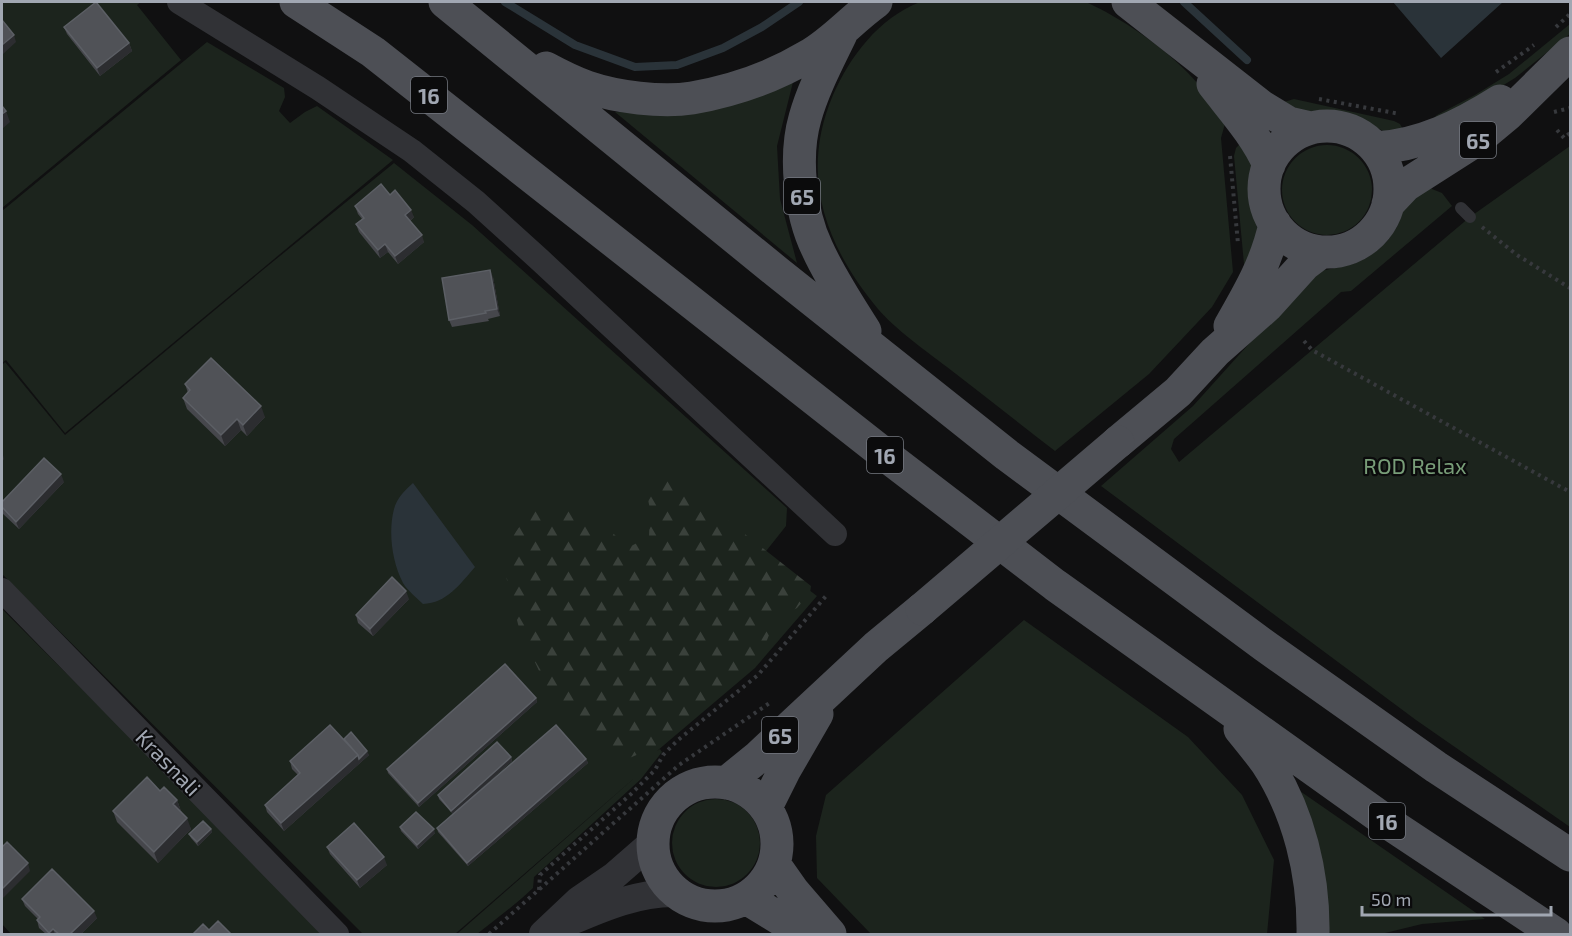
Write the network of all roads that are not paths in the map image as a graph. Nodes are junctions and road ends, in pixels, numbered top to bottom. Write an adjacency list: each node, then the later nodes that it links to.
1 (179, 2): 18 (street)
2 (296, 2): 21 (main road, 16)
3 (445, 2): 7 (main road)
4 (876, 2): 6 (main road, 65)
5 (1128, 2): 8 (main road)
6 (842, 32): 7 (main road); 16 (main road, 65)
7 (489, 36): 16 (main road)
8 (1176, 39): 10 (main road); 12 (main road)
9 (1555, 47): 11 (main road, 65); 13 (main road, 65)
10 (1311, 128): 11 (main road, 65); 12 (main road, 65)
11 (1375, 148): 13 (main road, 65)
12 (1269, 165): 14 (main road, 65)
13 (1388, 204): 15 (main road, 65)
14 (1275, 224): 15 (main road, 65); 17 (main road, 65)
15 (1321, 252): 17 (main road, 65)
16 (877, 350): 25 (main road)
17 (1215, 352): 20 (main road, 65, bridge)
18 (835, 534)
19 (2, 590): 30 (street, Krasnali)
20 (833, 686): 22 (main road, 65); 23 (main road, 65)
21 (1221, 703): 33 (main road); 34 (main road, 16)
22 (726, 783): 23 (main road); 24 (main road)
23 (766, 807): 26 (main road)
24 (652, 842): 27 (main road); 29 (street)
25 (1570, 855)
26 (774, 864): 28 (main road); 32 (main road)
27 (677, 893): 28 (main road); 29 (street)
28 (746, 898): 31 (main road)
29 (545, 932)
30 (337, 934)
31 (805, 934)
32 (830, 934)
33 (1313, 934)
34 (1556, 934)

